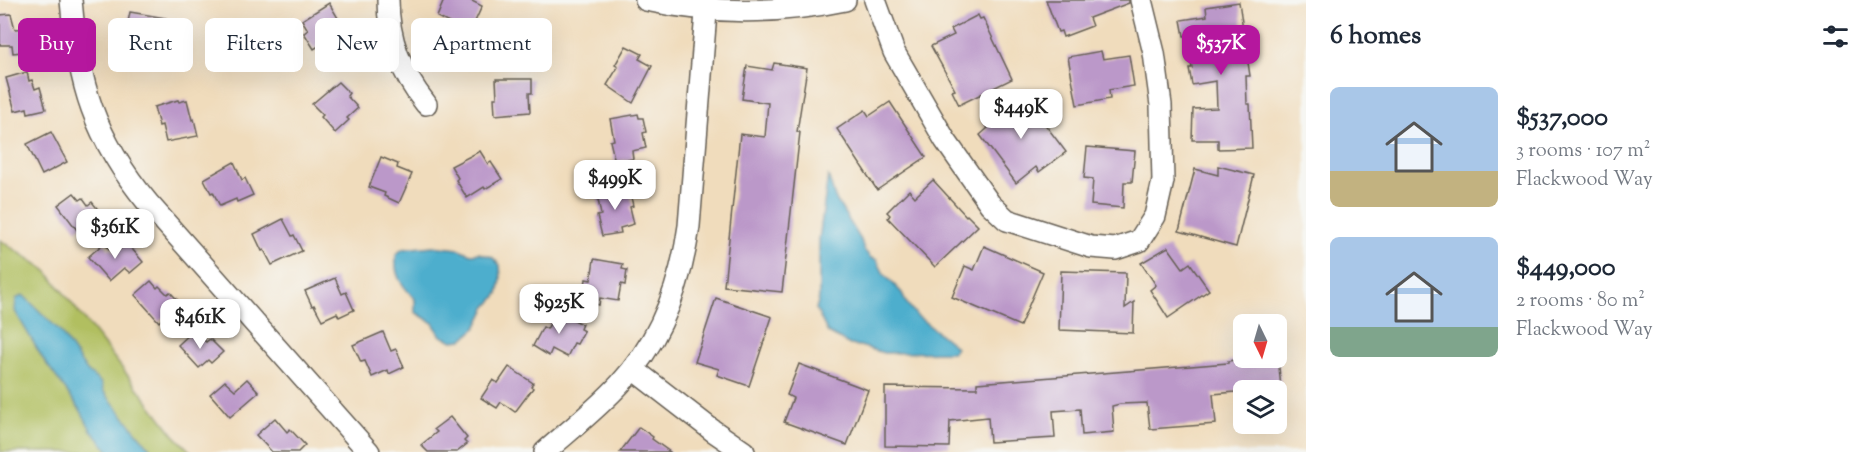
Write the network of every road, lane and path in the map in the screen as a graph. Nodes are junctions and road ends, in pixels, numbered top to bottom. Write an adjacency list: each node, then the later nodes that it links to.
1 (71, 0): 10 (street)
2 (388, 0): 8 (street)
3 (646, 0): 7 (street)
4 (845, 0): 7 (street)
5 (875, 0): 6 (street)
6 (1141, 0)
7 (707, 5): 9 (street)
8 (426, 104)
9 (633, 369): 11 (street); 12 (street)
10 (369, 452)
11 (545, 452)
12 (744, 452)

